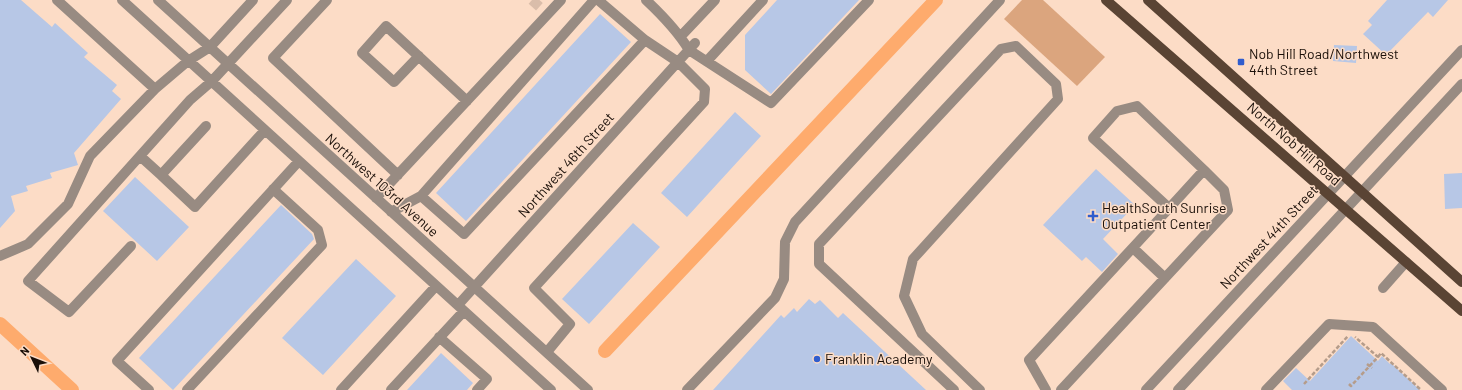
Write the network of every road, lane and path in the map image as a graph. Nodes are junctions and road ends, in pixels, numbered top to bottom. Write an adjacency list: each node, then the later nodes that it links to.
1 (57, 0): 29 (street)
2 (122, 0): 23 (street)
3 (158, 0): 20 (street, Northwest 103rd Avenue)
4 (253, 0): 20 (street)
5 (287, 0): 26 (street)
6 (327, 0): 37 (street)
7 (561, 0): 30 (street)
8 (594, 0): 42 (street)
9 (598, 0): 18 (street)
10 (646, 0): 17 (street)
11 (715, 0): 17 (street)
12 (763, 0): 24 (street)
13 (869, 0): 24 (street)
14 (1000, 0): 70 (street)
15 (1106, 0): 41 (main road, North Nob Hill Road)
16 (1148, 0): 38 (main road, North Nob Hill Road)
17 (681, 36): 19 (street)
18 (645, 40): 25 (street); 42 (street)
19 (692, 46): 24 (street); 25 (street, Northwest 46th Street)
20 (210, 47): 23 (street); 26 (street, Northwest 103rd Avenue)
21 (1462, 50): 38 (street, Northwest 44th Street)
22 (419, 56): 22 (street); 30 (street)
23 (188, 61): 27 (street); 29 (street)
24 (706, 61)
25 (678, 62): 54 (street, Northwest 46th Street); 59 (street)
26 (228, 64): 27 (street); 43 (street, Northwest 103rd Avenue)
27 (212, 82): 32 (street); 33 (street)
28 (1462, 84): 40 (street)
29 (155, 89): 49 (street)
30 (467, 101): 37 (street)
31 (206, 126): 36 (street)
32 (265, 130): 34 (street); 36 (street)
33 (140, 156): 36 (street); 47 (street)
34 (299, 161): 39 (street); 53 (street)
35 (1204, 170): 44 (street); 44 (street); 51 (street)
36 (161, 175)
37 (398, 175): 43 (street)
38 (1345, 177): 40 (main road, North Nob Hill Road); 41 (street, Northwest 44th Street)
39 (273, 189): 63 (street); 64 (street)
40 (1362, 192): 45 (street); 52 (main road, North Nob Hill Road)
41 (1329, 193): 45 (main road, North Nob Hill Road); 75 (street, Northwest 44th Street)
42 (421, 196): 46 (street)
43 (376, 198): 46 (street, Northwest 103rd Avenue)
44 (1169, 208): 48 (street)
45 (1347, 208): 50 (main road, North Nob Hill Road); 76 (street)
46 (391, 212): 54 (street, Northwest 103rd Avenue)
47 (131, 246)
48 (1133, 248): 51 (street); 73 (street)
49 (0, 256)
50 (1406, 262): 55 (street); 57 (main road, North Nob Hill Road)
51 (1165, 278): 74 (street)
52 (1462, 282)
53 (436, 286): 56 (street); 65 (street)
54 (474, 287): 56 (street, Northwest 46th Street); 59 (street, Northwest 103rd Avenue)
55 (1383, 288)
56 (461, 308): 58 (street, Northwest 46th Street); 68 (street)
57 (1462, 311)
58 (439, 337): 66 (street, Northwest 46th Street); 67 (street)
59 (547, 352): 69 (street, Northwest 103rd Avenue)
60 (1378, 357): 61 (path); 62 (path); 78 (path)
61 (1304, 384)
62 (1349, 384)
63 (148, 390)
64 (187, 390)
65 (341, 390)
66 (391, 390)
67 (477, 390)
68 (552, 390)
69 (588, 390)
70 (687, 390)
71 (954, 390): 72 (street)
72 (980, 390)
73 (1046, 390)
74 (1061, 390)
75 (1146, 390)
76 (1178, 390)
77 (1266, 390): 79 (street)
78 (1421, 390)
79 (1442, 390)

